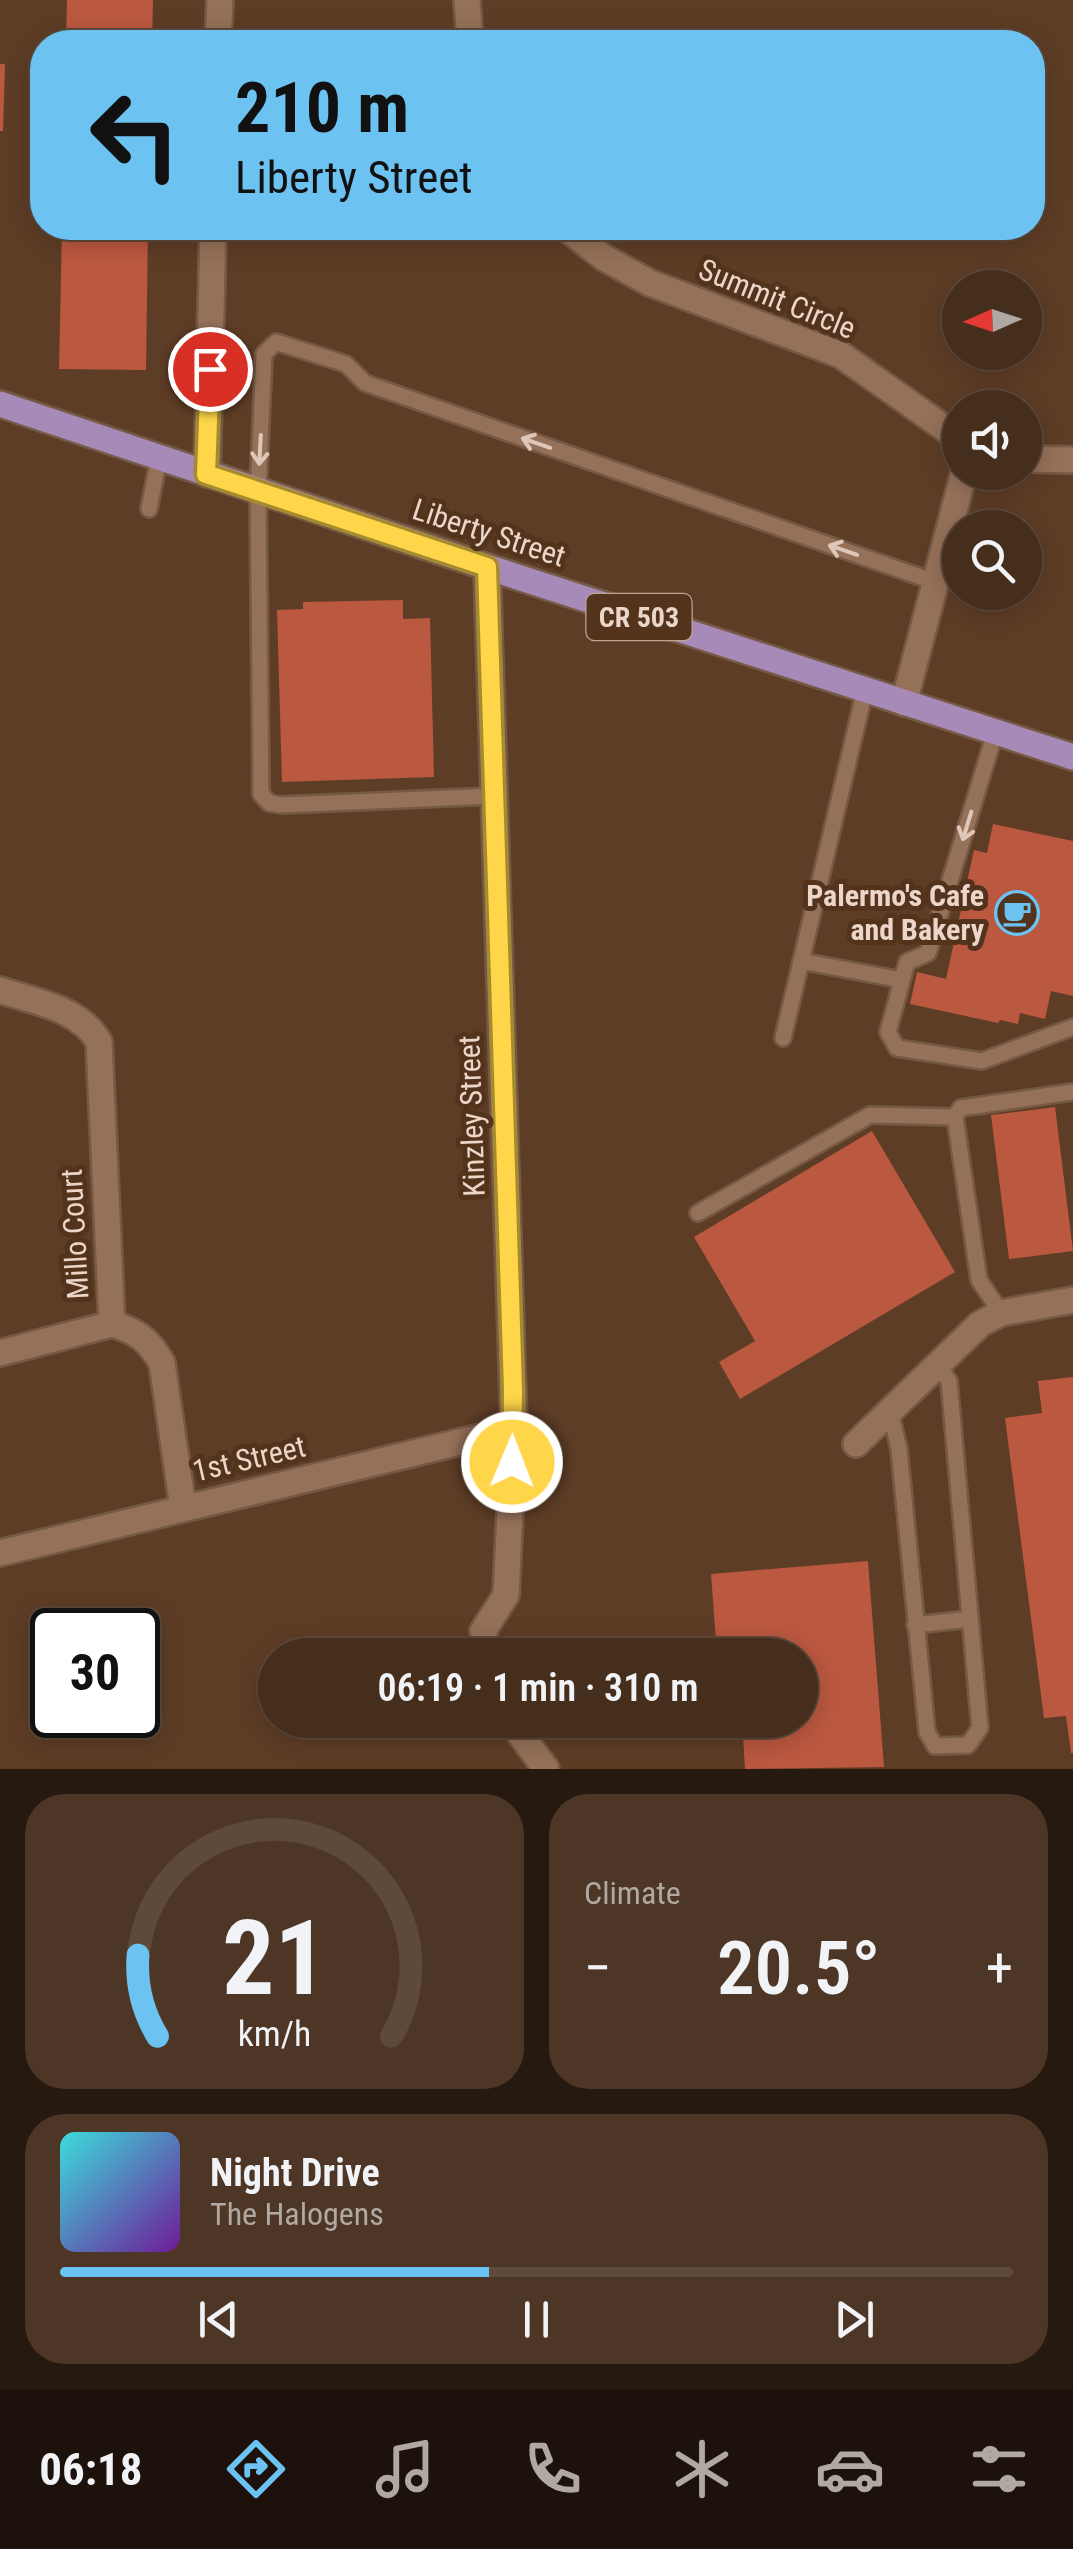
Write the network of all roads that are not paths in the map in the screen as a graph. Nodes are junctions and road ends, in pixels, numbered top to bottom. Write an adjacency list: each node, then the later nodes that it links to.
1 (220, 0): 3 (street)
2 (468, 0): 4 (street)
3 (219, 30)
4 (469, 30)
5 (213, 240): 12 (street)
6 (582, 240): 8 (street, Summit Circle)
7 (0, 404): 9 (main road, Liberty Street / CR 503)
8 (942, 426)
9 (159, 458): 12 (main road, Liberty Street / CR 503); 15 (lane)
10 (1042, 459): 11 (street)
11 (1073, 460)
12 (206, 474): 14 (main road, Liberty Street / CR 503)
13 (959, 490): 17 (street)
14 (258, 492): 16 (main road, Liberty Street / CR 503); 17 (lane, one-way to 14); 22 (lane)
15 (149, 509)
16 (487, 567): 18 (main road, Liberty Street / CR 503); 22 (street, Kinzley Street)
17 (935, 582): 19 (street)
18 (865, 690): 19 (main road, Liberty Street / CR 503); 23 (lane)
19 (904, 703): 20 (main road, Liberty Street / CR 503)
20 (995, 733): 21 (main road, Liberty Street / CR 503); 24 (lane, one-way to 24)
21 (1073, 757)
22 (494, 796): 37 (street, Kinzley Street)
23 (801, 961): 24 (lane); 27 (lane)
24 (902, 980): 26 (lane)
25 (0, 990): 33 (street, Millo Court)
26 (1073, 1027)
27 (783, 1038)
28 (1073, 1092): 29 (lane)
29 (955, 1117): 30 (lane); 32 (lane)
30 (698, 1213)
31 (1073, 1300): 32 (street)
32 (1001, 1313): 35 (street)
33 (112, 1324): 34 (street); 39 (street, Millo Court)
34 (0, 1353)
35 (938, 1364): 36 (street); 41 (lane)
36 (890, 1411): 38 (street); 42 (lane)
37 (514, 1429): 39 (street, 1st Street); 43 (street, Kinzley Street)
38 (856, 1444)
39 (183, 1508): 40 (street, 1st Street)
40 (0, 1553)
41 (970, 1619): 42 (lane); 42 (lane)
42 (915, 1625)
43 (484, 1638)
44 (523, 1738): 45 (street)
45 (546, 1769)

